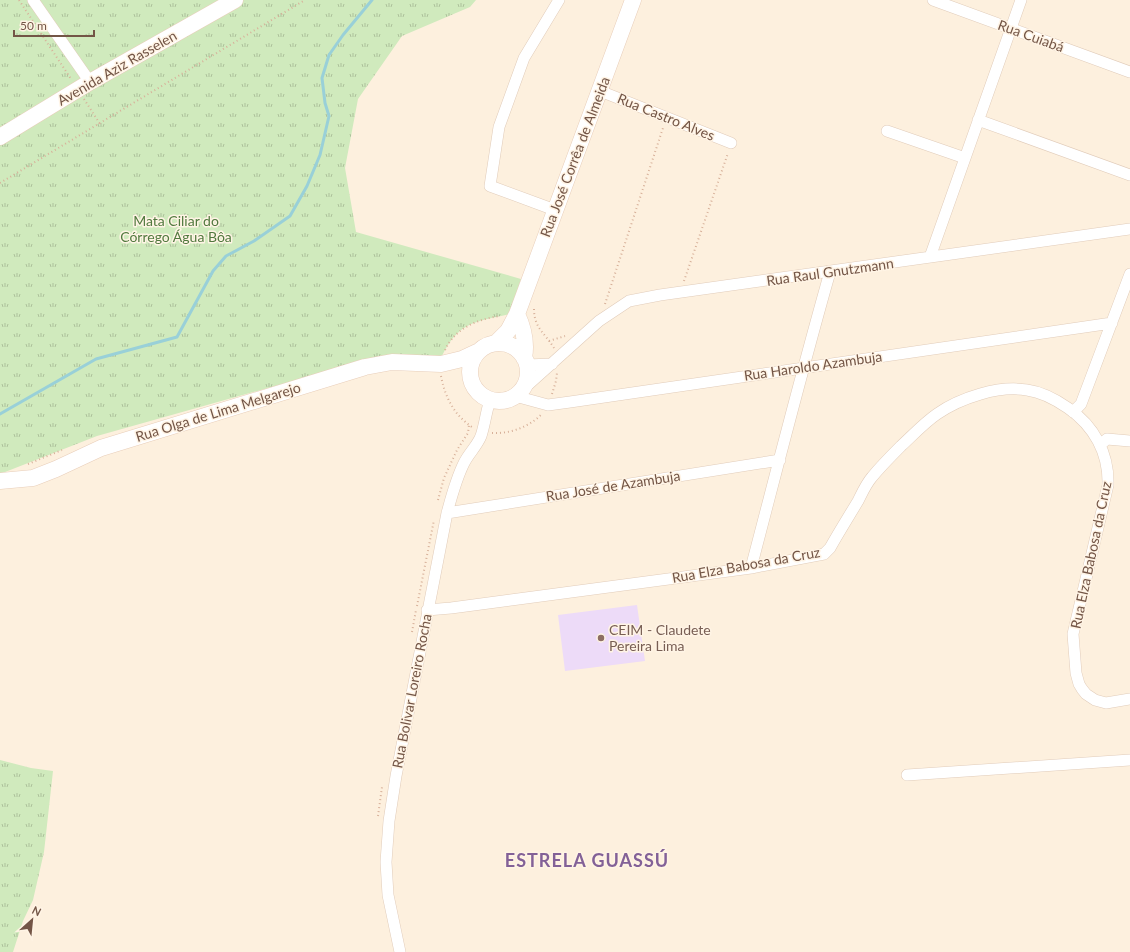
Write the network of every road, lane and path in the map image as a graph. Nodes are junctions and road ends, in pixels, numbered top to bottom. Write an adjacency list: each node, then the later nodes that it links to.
1 (19, 0): 12 (path)
2 (33, 0): 11 (street)
3 (235, 0): 11 (street, Avenida Aziz Rasselen)
4 (305, 0): 17 (path)
5 (559, 0): 24 (street)
6 (633, 0): 13 (street, Rua José Corrêa de Almeida)
7 (933, 0): 9 (street, Rua Cuiabá)
8 (1021, 0): 9 (street)
9 (1010, 29): 10 (street, Rua Cuiabá); 16 (street)
10 (1130, 72)
11 (90, 82): 19 (street, Avenida Aziz Rasselen)
12 (74, 84)
13 (600, 91): 15 (street, Rua Castro Alves); 24 (street, Rua José Corrêa de Almeida)
14 (83, 98): 17 (path)
15 (667, 117): 20 (street, Rua Castro Alves); 32 (path)
16 (978, 120): 21 (street); 22 (street)
17 (100, 124): 23 (path)
18 (887, 131): 21 (street)
19 (0, 137)
20 (731, 143): 29 (path)
21 (965, 158): 26 (street)
22 (1130, 175)
23 (0, 183)
24 (555, 210): 31 (street, Rua José Corrêa de Almeida)
25 (1130, 229): 26 (street, Rua Raul Gnutzmann)
26 (930, 257): 27 (street, Rua Raul Gnutzmann)
27 (830, 272): 29 (street, Rua Raul Gnutzmann); 39 (street)
28 (1130, 274): 33 (street)
29 (679, 294): 32 (street, Rua Raul Gnutzmann)
30 (534, 309): 37 (path)
31 (517, 314): 34 (street, Rua José Corrêa de Almeida); 36 (street)
32 (599, 320): 37 (street, Rua Raul Gnutzmann)
33 (1112, 323): 39 (street, Rua Haroldo Azambuja); 43 (street)
34 (496, 343): 35 (street); 36 (street)
35 (477, 352): 38 (street, Rua Olga de Lima Melgarejo); 40 (street)
36 (526, 362): 37 (street); 41 (street)
37 (555, 362): 41 (street, Rua Raul Gnutzmann)
38 (440, 364): 40 (street, Rua Olga de Lima Melgarejo); 44 (path); 48 (street, Rua Olga de Lima Melgarejo)
39 (802, 368): 41 (street, Rua Haroldo Azambuja); 47 (street)
40 (471, 382): 42 (street)
41 (518, 394): 42 (street)
42 (490, 400): 49 (street, Rua Bolivar Loreiro Rocha)
43 (1073, 412): 46 (street, Rua Elza Babosa da Cruz); 50 (street, Rua Elza Babosa da Cruz)
44 (469, 425)
45 (1130, 441): 46 (street)
46 (1100, 445): 52 (street, Rua Elza Babosa da Cruz)
47 (780, 460): 49 (street, Rua José de Azambuja); 50 (street)
48 (3, 481)
49 (447, 513): 51 (street, Rua Bolivar Loreiro Rocha)
50 (751, 568): 51 (street, Rua Elza Babosa da Cruz)
51 (427, 610): 55 (street, Rua Bolivar Loreiro Rocha)
52 (1130, 698)
53 (1130, 760): 54 (street)
54 (907, 775)
55 (400, 952)

